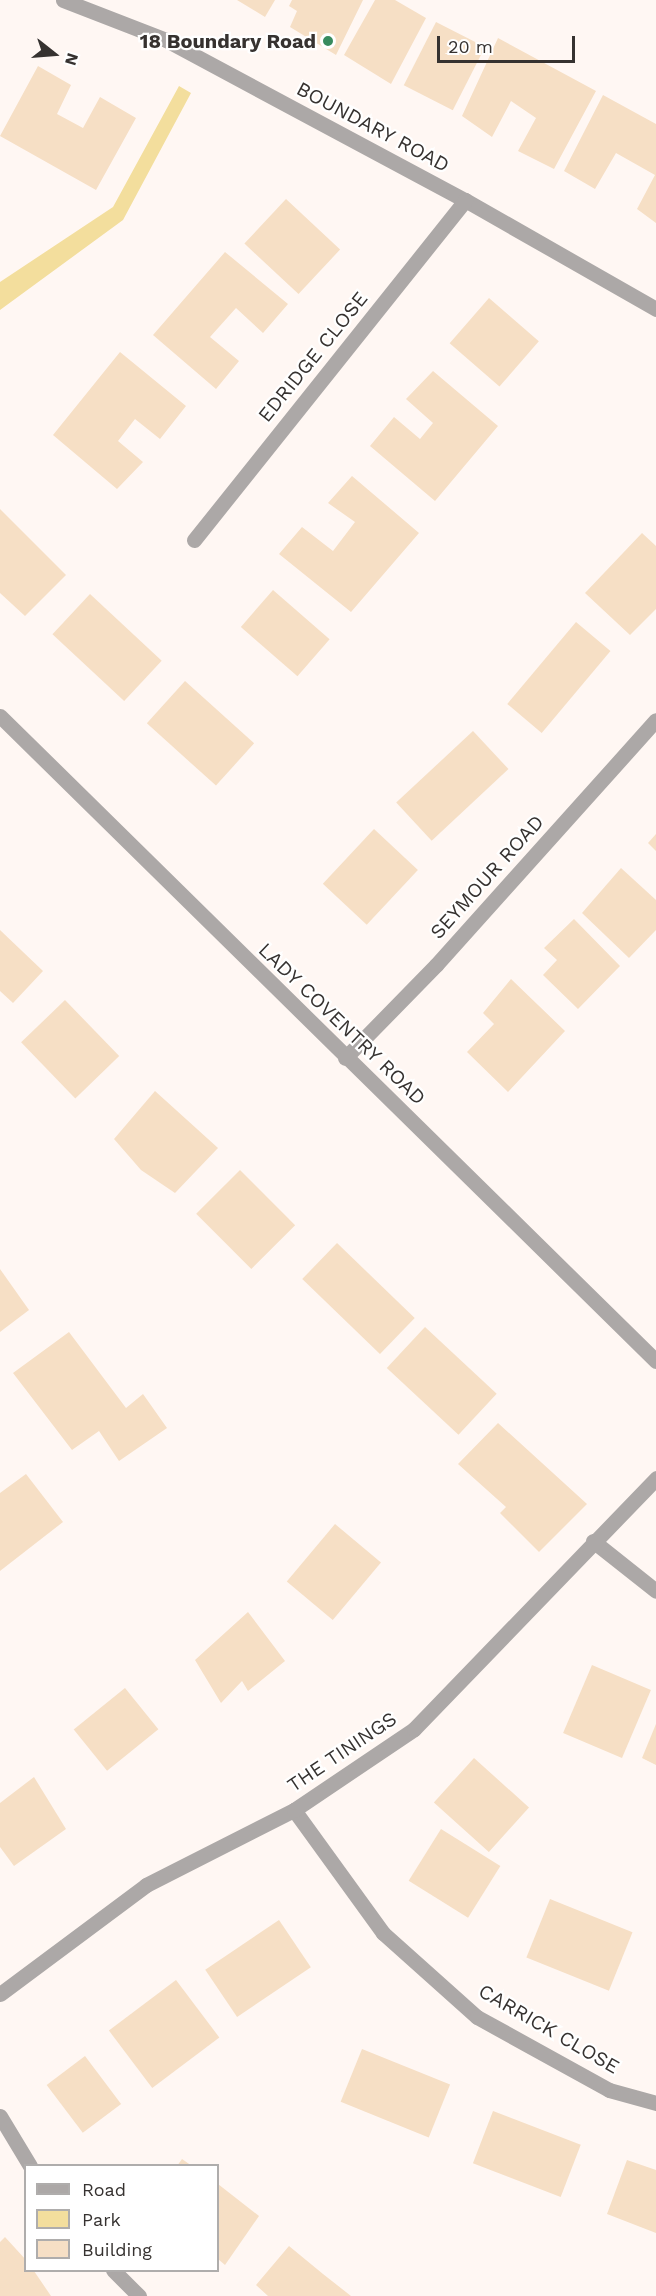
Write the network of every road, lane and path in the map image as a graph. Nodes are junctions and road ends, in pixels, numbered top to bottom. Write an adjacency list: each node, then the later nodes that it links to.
1 (63, 0): 2 (street, BOUNDARY ROAD)
2 (465, 200): 3 (street, BOUNDARY ROAD); 4 (street, EDRIDGE CLOSE)
3 (656, 309)
4 (194, 540)
5 (0, 716): 7 (street, LADY COVENTRY ROAD)
6 (656, 720): 7 (street, SEYMOUR ROAD)
7 (345, 1058): 8 (street, LADY COVENTRY ROAD)
8 (656, 1361)
9 (656, 1478): 10 (street, THE TININGS)
10 (593, 1541): 11 (street); 12 (street, THE TININGS)
11 (656, 1591)
12 (294, 1810): 13 (street, THE TININGS); 14 (street, CARRICK CLOSE)
13 (0, 1994)
14 (656, 2103)
15 (0, 2116): 16 (street)
16 (29, 2164)
17 (114, 2272): 18 (street)
18 (139, 2296)

